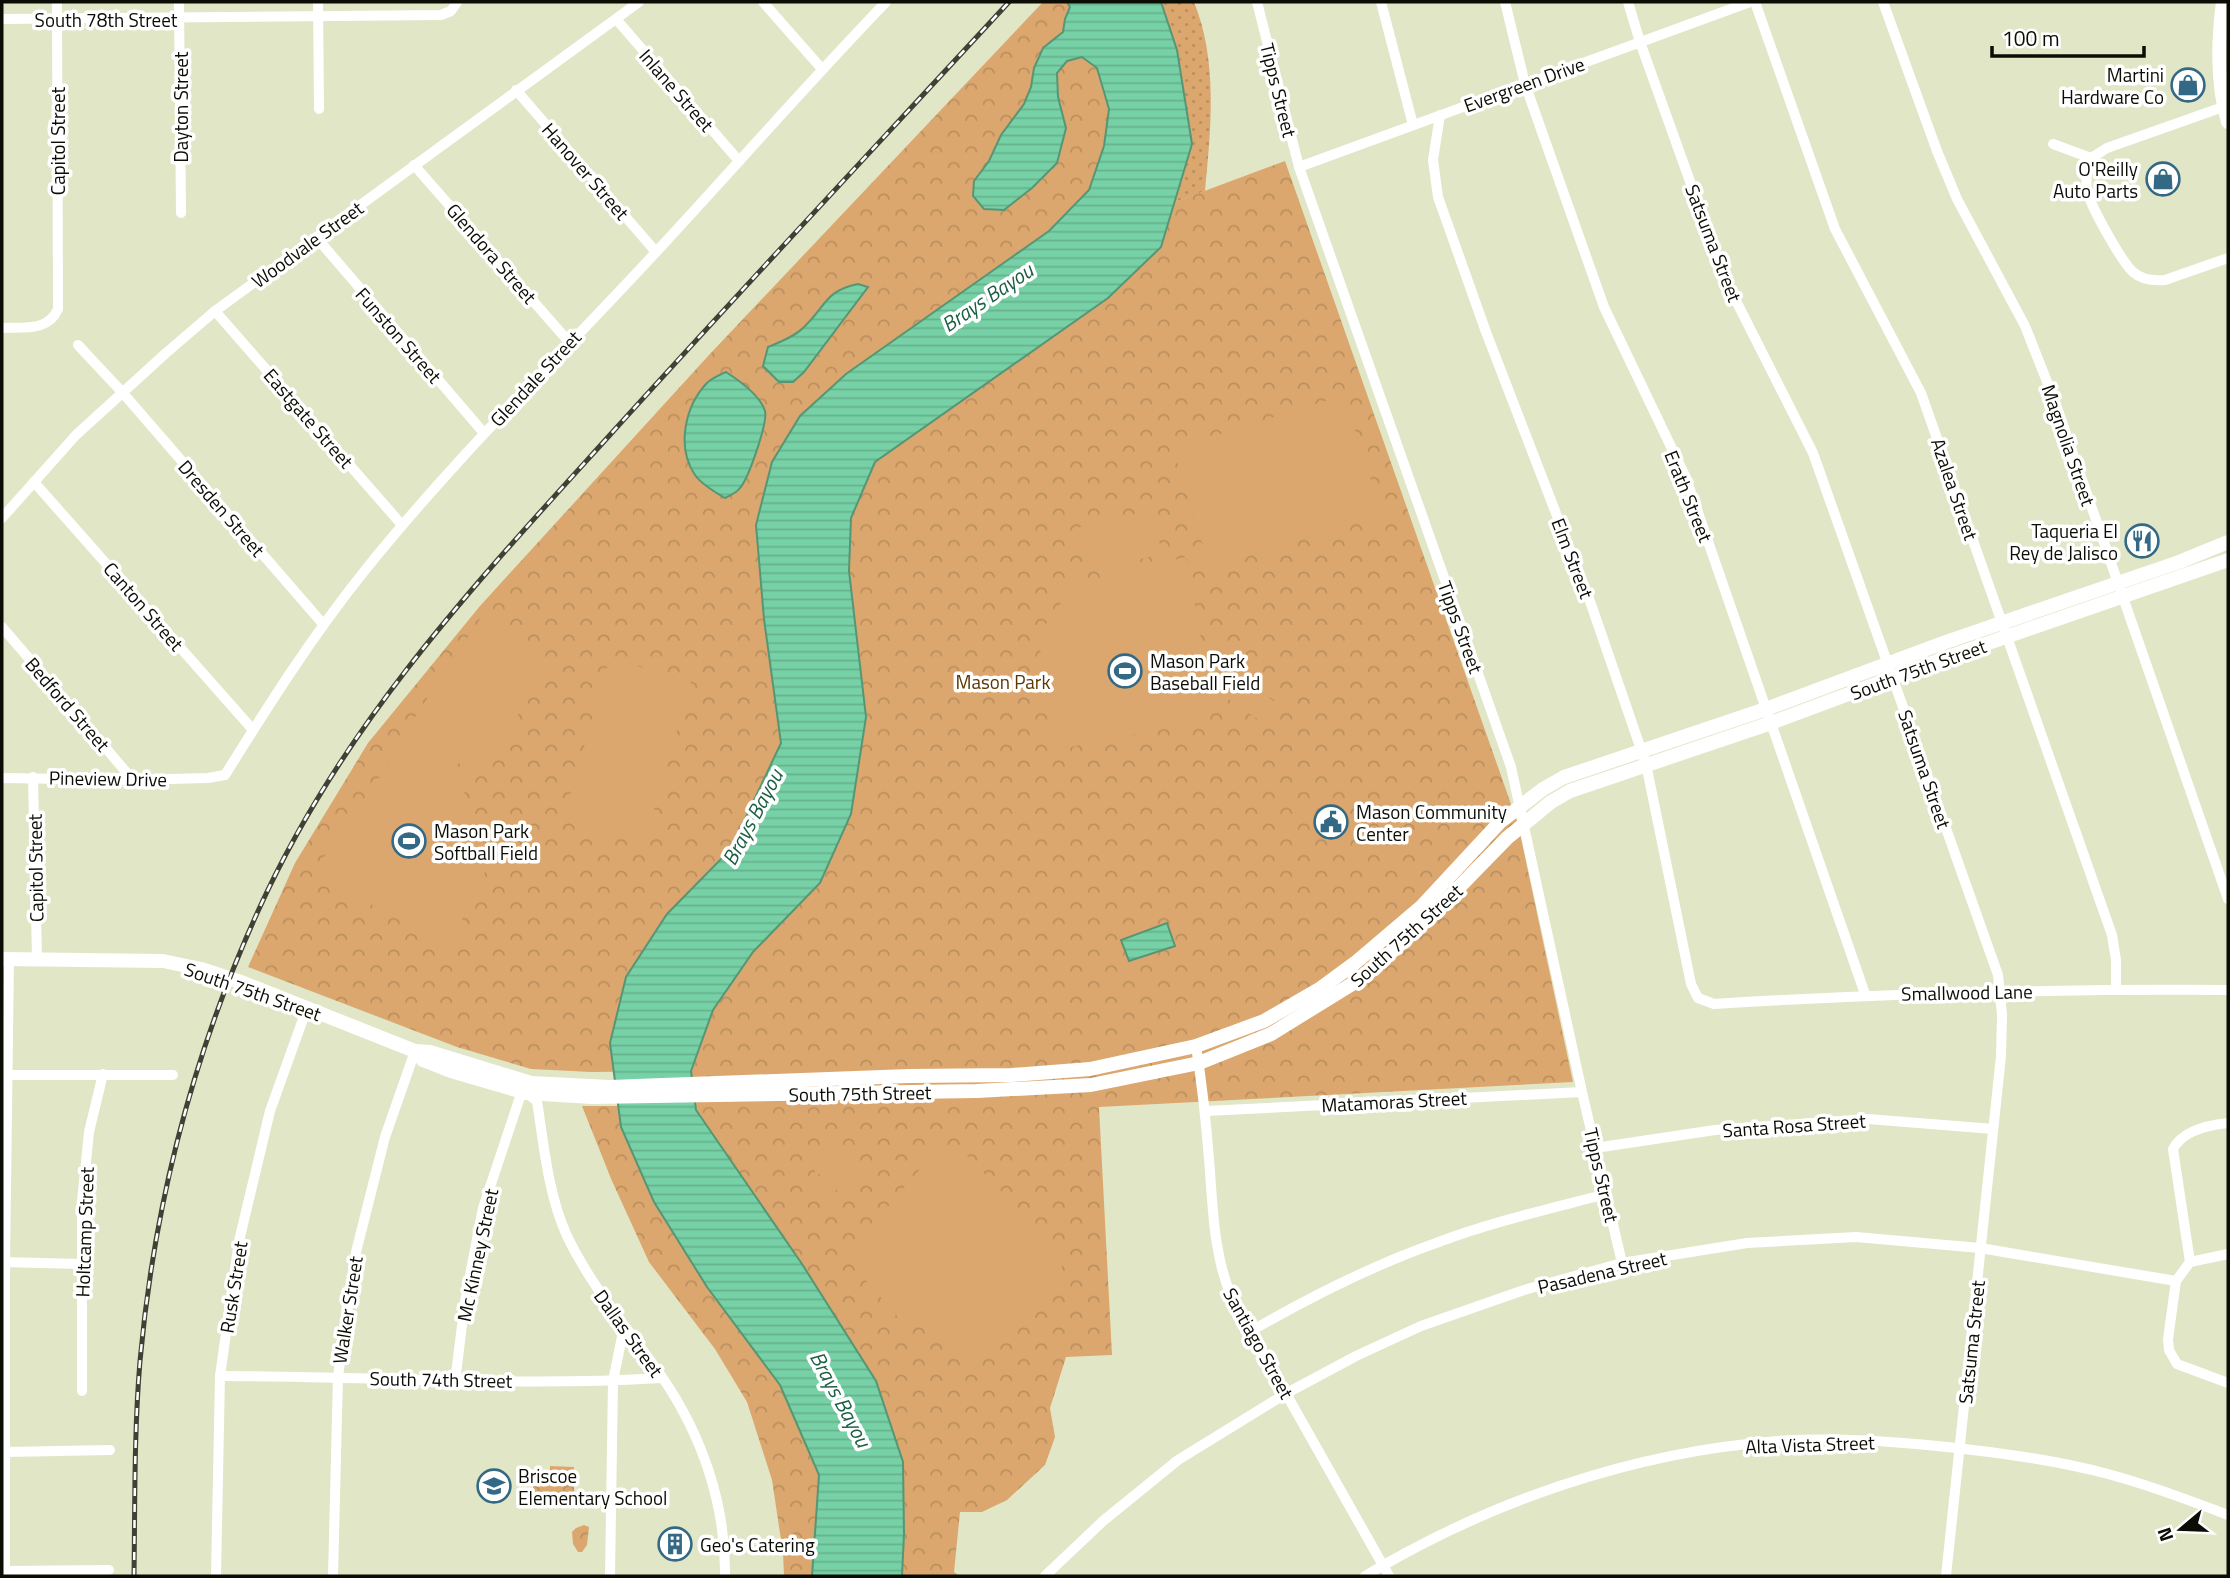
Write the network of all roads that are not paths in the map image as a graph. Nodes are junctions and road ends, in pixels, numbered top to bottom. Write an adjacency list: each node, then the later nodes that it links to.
1 (57, 2): 20 (street, Capitol Street)
2 (179, 2): 18 (street, Dayton Street)
3 (318, 2): 16 (street)
4 (457, 2): 16 (street, South 78th Street)
5 (639, 2): 19 (street, Woodvale Street)
6 (764, 2): 22 (street)
7 (886, 2): 22 (street, Glendale Street)
8 (1257, 2): 35 (street, Tipps Street)
9 (1381, 2): 30 (street)
10 (1505, 2): 24 (street, Erath Street)
11 (1628, 2): 21 (street, Satsuma Street)
12 (1750, 2): 21 (street, Evergreen Drive)
13 (1755, 2): 54 (street, Azalea Street)
14 (1883, 2): 51 (street, Magnolia Street)
15 (2224, 2): 26 (main road)
16 (318, 16): 18 (street, South 78th Street); 27 (street)
17 (2, 19): 20 (street, South 78th Street)
18 (179, 19): 20 (street, South 78th Street); 36 (street, Dayton Street)
19 (616, 19): 25 (street, Woodvale Street); 33 (street, Inlane Street)
20 (57, 20): 41 (street, Capitol Street)
21 (1640, 42): 24 (street, Evergreen Drive); 55 (street, Satsuma Street)
22 (822, 69): 33 (street, Glendale Street)
23 (2228, 72): 26 (main road)
24 (1525, 84): 28 (street, Evergreen Drive); 56 (street, Erath Street)
25 (516, 90): 34 (street, Woodvale Street); 38 (street, Hanover Street)
26 (2223, 107): 29 (main road); 32 (street)
27 (319, 109)
28 (1440, 115): 30 (street, Evergreen Drive); 58 (street, Elm Street)
29 (2228, 122)
30 (1413, 125): 35 (street, Evergreen Drive)
31 (2053, 144): 32 (street)
32 (2091, 158): 39 (street)
33 (739, 160): 38 (street, Glendale Street)
34 (414, 165): 37 (street, Woodvale Street); 42 (street, Glendora Street)
35 (1299, 167): 63 (street, Tipps Street)
36 (181, 213)
37 (316, 237): 40 (street, Woodvale Street); 45 (street, Funston Street)
38 (656, 252): 42 (street, Glendale Street)
39 (2228, 258)
40 (215, 311): 44 (street, Woodvale Street); 48 (street, Eastgate Street)
41 (2, 328)
42 (569, 342): 45 (street, Glendale Street)
43 (78, 345): 44 (street, Dresden Street)
44 (122, 392): 46 (street, Woodvale Street); 52 (street, Dresden Street)
45 (483, 432): 48 (street, Glendale Street)
46 (34, 482): 47 (street, Woodvale Street); 57 (street, Canton Street)
47 (2, 518)
48 (402, 525): 52 (street, Glendale Street)
49 (2228, 542): 51 (main road, South 75th Street)
50 (2228, 560): 51 (main road, South 75th Street)
51 (2119, 590): 54 (main road, South 75th Street); 65 (street, Magnolia Street)
52 (323, 624): 57 (street, Glendale Street)
53 (2, 627): 62 (street, Bedford Street)
54 (2004, 630): 55 (main road, South 75th Street); 70 (street, Azalea Street)
55 (1890, 670): 56 (main road, South 75th Street); 72 (street, Satsuma Street)
56 (1768, 716): 58 (main road, South 75th Street); 73 (street, Erath Street)
57 (253, 730): 60 (street, Glendale Street)
58 (1644, 757): 63 (main road, South 75th Street); 64 (main road, South 75th Street); 74 (street, Elm Street)
59 (33, 777): 61 (street, Pineview Drive); 62 (street, Pineview Drive); 67 (street, Capitol Street)
60 (215, 777): 62 (street, Pineview Drive)
61 (2, 778)
62 (133, 780)
63 (1521, 806): 64 (street, Tipps Street); 68 (main road, South 75th Street)
64 (1524, 825): 69 (main road, South 75th Street); 84 (street, Tipps Street)
65 (2228, 899)
66 (5, 959): 67 (main road, South 75th Street); 80 (street)
67 (37, 959): 75 (main road, South 75th Street)
68 (1355, 963): 69 (main road); 76 (main road, South 75th Street)
69 (1365, 976): 78 (main road, South 75th Street)
70 (2116, 989): 71 (street, Smallwood Lane); 72 (street, Smallwood Lane)
71 (2228, 990)
72 (2000, 991): 73 (street, Smallwood Lane); 88 (street, Satsuma Street)
73 (1866, 994): 74 (street, Smallwood Lane)
74 (1706, 1001)
75 (307, 1008): 77 (main road, South 75th Street); 100 (street, Rusk Street)
76 (1196, 1046): 78 (street, Santiago Street); 82 (main road, South 75th Street)
77 (415, 1051): 83 (main road, South 75th Street); 85 (main road, South 75th Street); 101 (street, Walker Street)
78 (1199, 1063): 82 (main road, South 75th Street); 86 (street, Santiago Street)
79 (103, 1074): 80 (street); 81 (street); 96 (street, Holtcamp Street)
80 (9, 1075): 93 (street)
81 (173, 1075)
82 (720, 1090): 83 (main road, South 75th Street)
83 (592, 1092): 85 (main road, South 75th Street)
84 (1582, 1092): 86 (street, Matamoras Street); 89 (street, Tipps Street)
85 (526, 1093): 98 (street, Dallas Street); 104 (street, Mc Kinney Street)
86 (1206, 1111): 99 (street, Santiago Street)
87 (2228, 1124): 94 (street)
88 (1993, 1129): 89 (street, Santa Rosa Street); 91 (street, Satsuma Street)
89 (1595, 1148): 90 (street, Tipps Street)
90 (1606, 1194): 95 (street, Tipps Street); 99 (street)
91 (1980, 1248): 95 (street, Pasadena Street); 97 (street, Pasadena Street); 108 (street, Satsuma Street)
92 (2228, 1254): 94 (street)
93 (3, 1262): 96 (street); 110 (street)
94 (2190, 1262): 97 (street)
95 (1622, 1263): 107 (street, Pasadena Street)
96 (81, 1264): 106 (street, Holtcamp Street)
97 (2176, 1282): 105 (street)
98 (624, 1327): 102 (street, Dallas Street); 103 (street)
99 (1251, 1331): 107 (street, Santiago Street)
100 (220, 1376): 101 (street, South 74th Street); 115 (street, Rusk Street)
101 (338, 1376): 104 (street, South 74th Street); 116 (street, Walker Street)
102 (662, 1378): 103 (street, South 74th Street); 118 (street, Dallas Street)
103 (613, 1381): 104 (street, South 74th Street); 117 (street)
104 (455, 1382)
105 (2228, 1382)
106 (82, 1391)
107 (1287, 1393): 113 (street, Santiago Street); 119 (street, Pasadena Street)
108 (1960, 1448): 111 (street, Alta Vista Street); 113 (street, Alta Vista Street); 121 (street, Satsuma Street)
109 (110, 1450): 110 (street)
110 (6, 1452): 114 (street)
111 (2228, 1515)
112 (109, 1570): 114 (street)
113 (1386, 1571): 120 (street, Alta Vista Street)
114 (5, 1574)
115 (216, 1576)
116 (333, 1576)
117 (610, 1576)
118 (725, 1576)
119 (1045, 1576)
120 (1365, 1576)
121 (1945, 1576)

